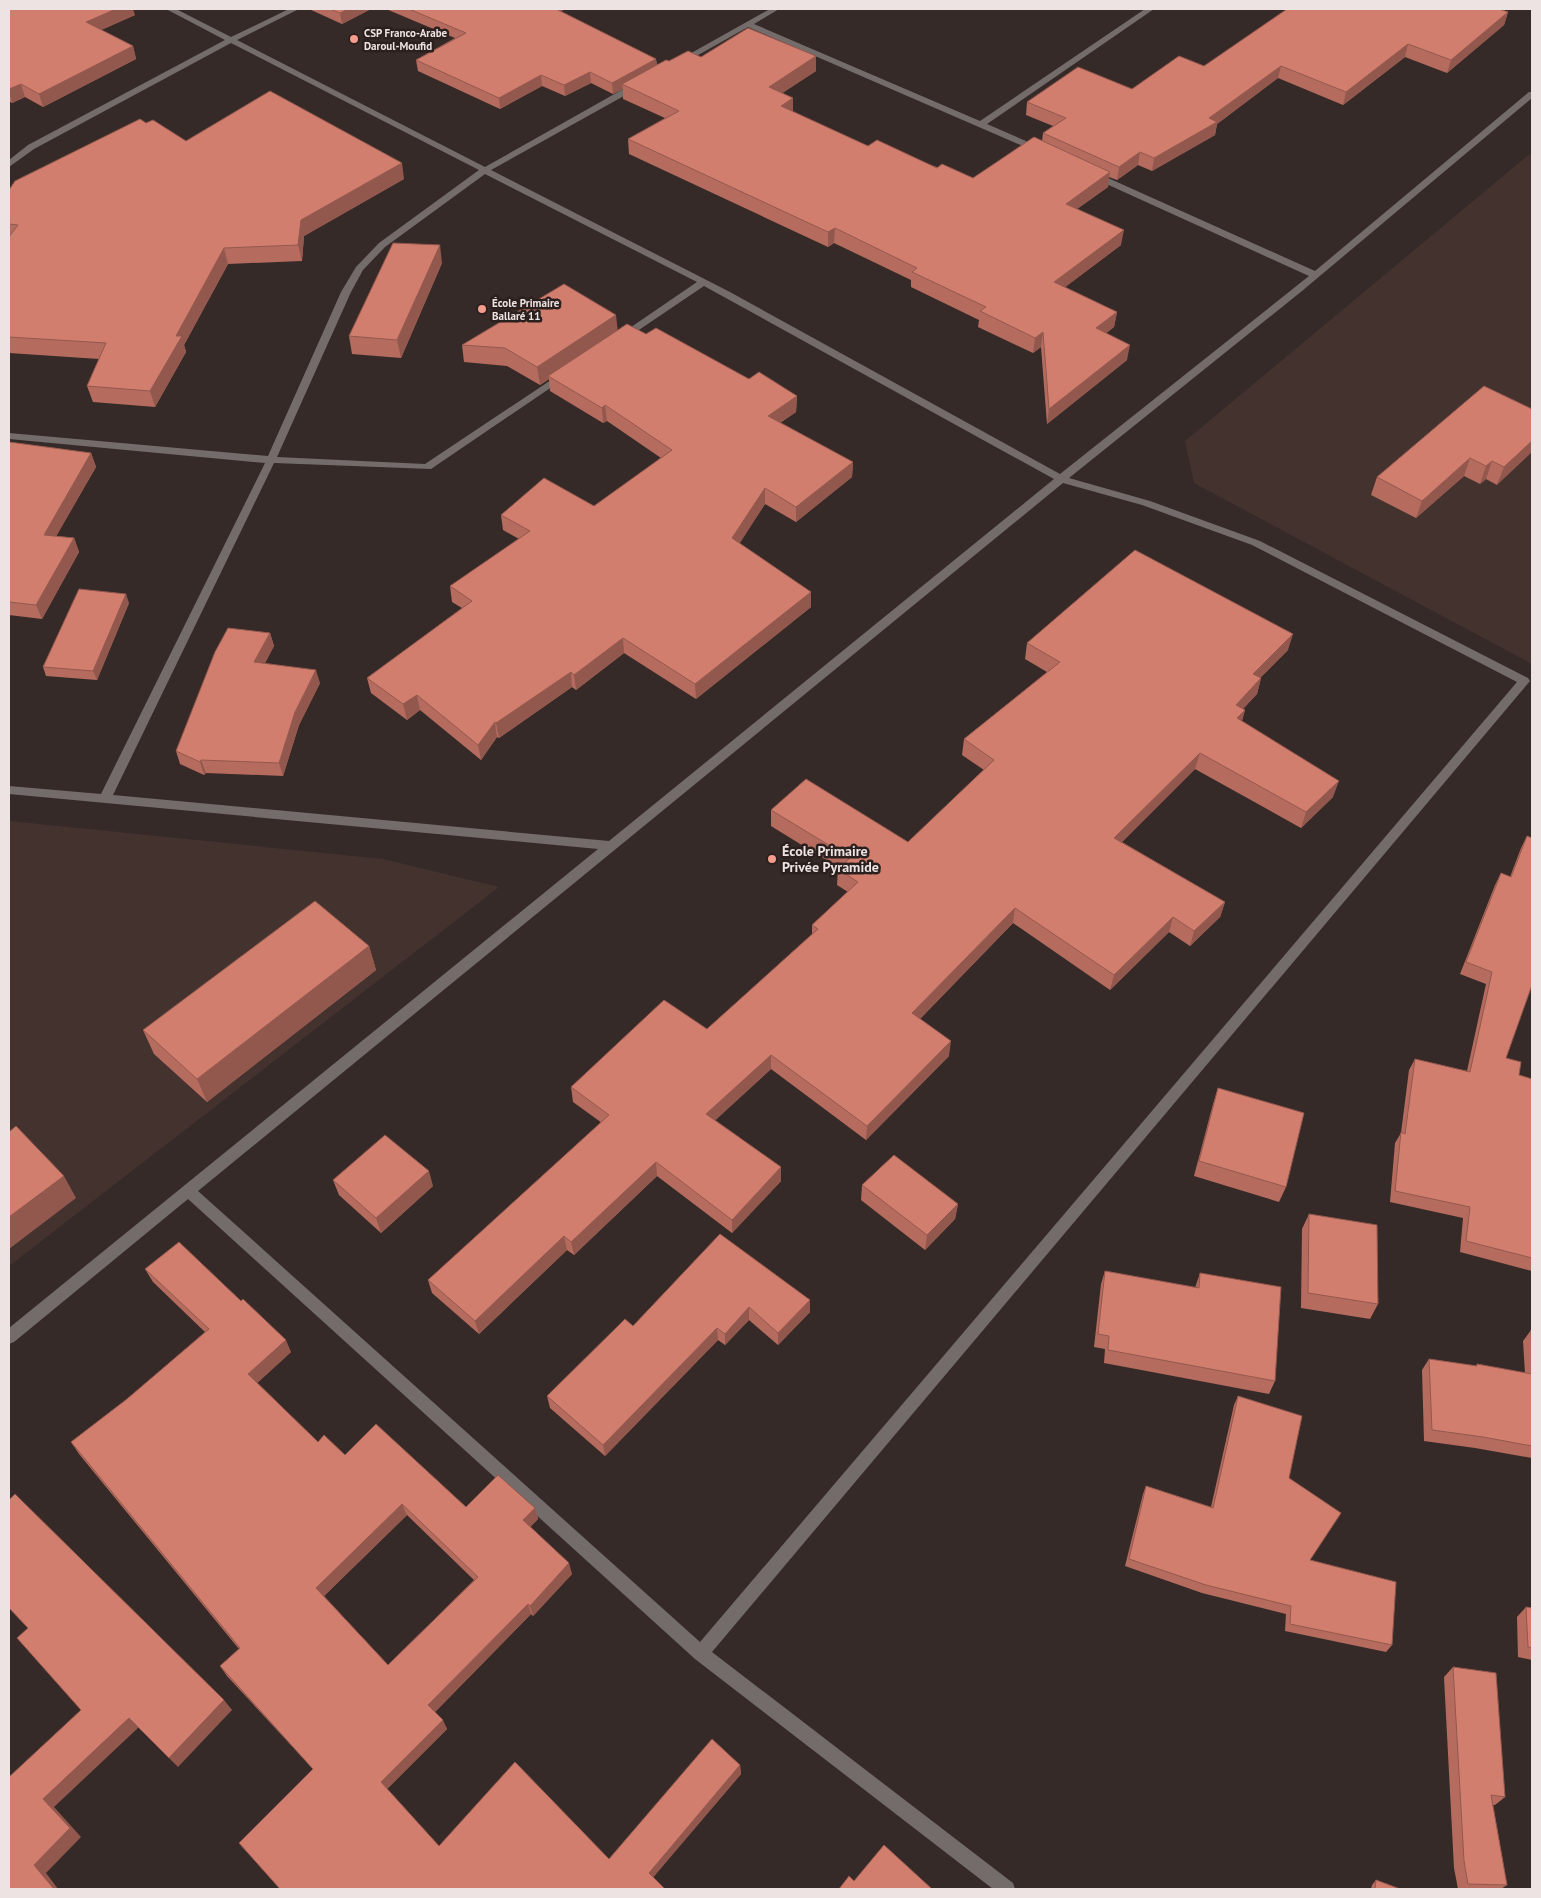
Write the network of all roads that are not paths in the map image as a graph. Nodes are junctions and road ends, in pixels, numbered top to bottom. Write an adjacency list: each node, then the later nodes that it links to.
1 (170, 9): 6 (street)
2 (294, 9): 6 (street)
3 (775, 9): 5 (street)
4 (1150, 9): 10 (street)
5 (748, 24): 7 (street); 10 (street)
6 (231, 40): 12 (street); 14 (street)
7 (672, 66)
8 (646, 80): 14 (street)
9 (1532, 94): 15 (street)
10 (982, 124): 11 (street)
11 (1045, 153)
12 (9, 164)
13 (1081, 169): 15 (street)
14 (485, 170): 16 (street); 20 (street)
15 (1315, 276): 21 (street)
16 (704, 282): 17 (street); 21 (street)
17 (615, 342)
18 (574, 369): 20 (street)
19 (9, 436): 20 (street)
20 (271, 460): 24 (street)
21 (1061, 479): 22 (street); 25 (street)
22 (1528, 683): 28 (street)
23 (9, 790): 24 (street)
24 (105, 799): 25 (street)
25 (611, 846): 26 (street)
26 (188, 1191): 27 (street); 28 (street)
27 (9, 1337)
28 (701, 1653): 29 (street)
29 (1007, 1889)

